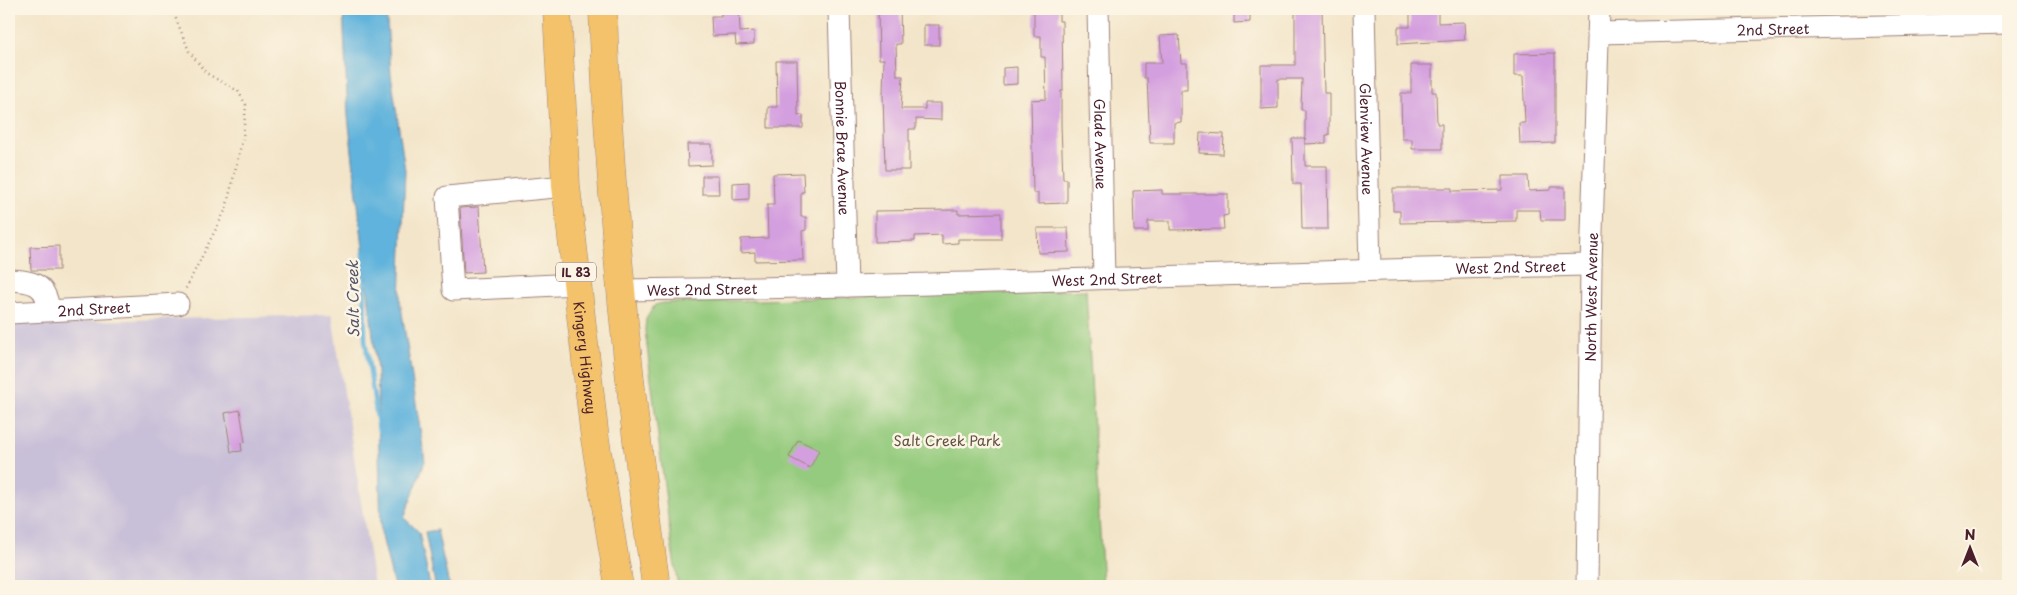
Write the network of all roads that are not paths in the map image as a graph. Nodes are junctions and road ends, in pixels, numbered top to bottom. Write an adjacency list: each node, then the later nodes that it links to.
1 (557, 9): 9 (highway, Kingery Highway / IL 83)
2 (603, 9): 16 (highway)
3 (839, 9): 15 (street, Bonnie Brae Avenue)
4 (1098, 9): 12 (street, Glade Avenue)
5 (1364, 9): 11 (street, Glenview Avenue)
6 (1599, 9): 8 (street, North West Avenue)
7 (2008, 22): 8 (street, 2nd Street)
8 (1598, 33): 10 (street, North West Avenue)
9 (566, 186): 14 (highway, Kingery Highway / IL 83); 14 (street)
10 (1592, 265): 11 (street, West 2nd Street); 22 (street, North West Avenue)
11 (1370, 269): 12 (street, West 2nd Street)
12 (1104, 278): 15 (street, West 2nd Street)
13 (9, 280): 18 (street)
14 (577, 284): 20 (highway, Kingery Highway / IL 83)
15 (847, 286): 16 (street, West 2nd Street)
16 (621, 290): 21 (highway)
17 (178, 304): 18 (street, 2nd Street)
18 (49, 310): 19 (street, 2nd Street)
19 (9, 312)
20 (619, 586)
21 (656, 586)
22 (1587, 586)

